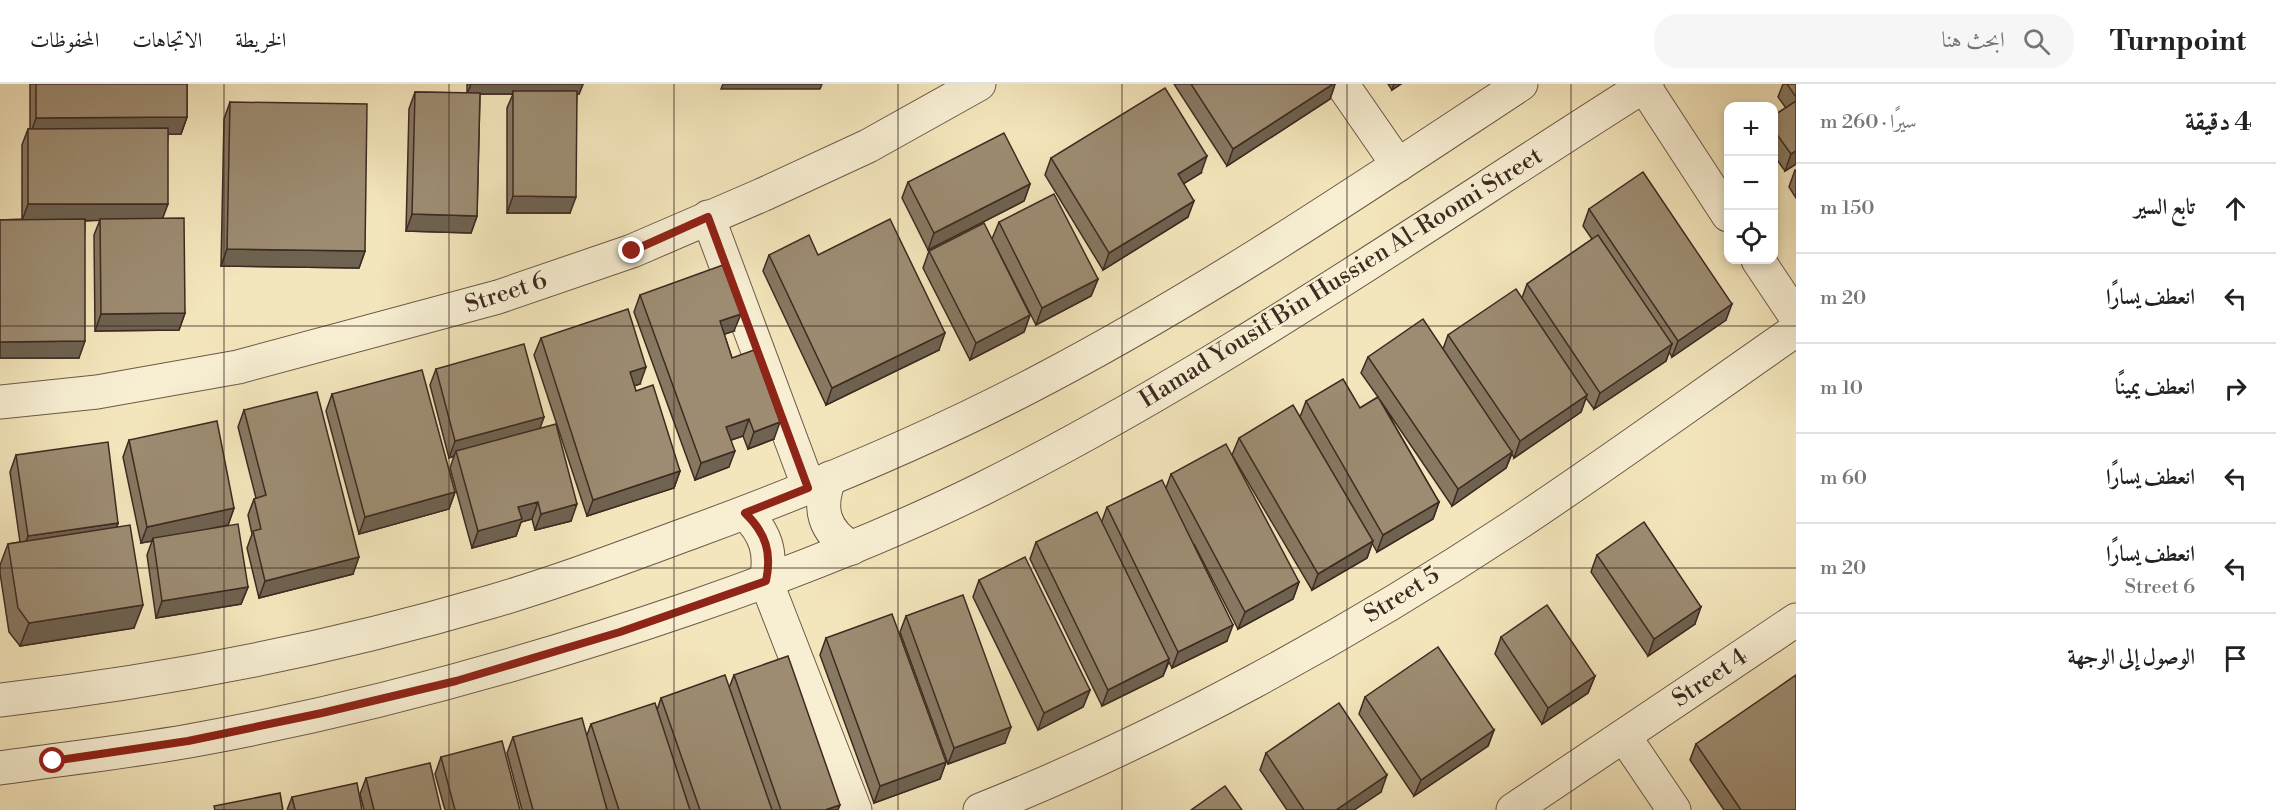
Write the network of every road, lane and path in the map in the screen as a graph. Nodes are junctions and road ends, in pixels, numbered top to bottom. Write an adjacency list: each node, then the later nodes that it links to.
1 (979, 84): 7 (street, Street 6)
2 (1342, 84): 5 (street)
3 (1521, 84): 5 (street)
4 (1646, 85): 6 (street); 14 (street, Hamad Yousif Bin Hussien Al-Roomi Street)
5 (1398, 165): 12 (street)
6 (1725, 210)
7 (708, 217): 11 (street, Street 6); 12 (street)
8 (1761, 264): 9 (street)
9 (1796, 317)
10 (1796, 330): 21 (street, Street 5)
11 (0, 402)
12 (819, 483): 13 (street); 14 (street)
13 (745, 513): 15 (street); 17 (street)
14 (852, 548): 15 (street, Hamad Yousif Bin Hussien Al-Roomi Street)
15 (766, 581): 19 (street, Hamad Yousif Bin Hussien Al-Roomi Street); 20 (street)
16 (1796, 620): 18 (street, Street 4)
17 (0, 700)
18 (1624, 736): 22 (street, Street 4); 23 (street)
19 (0, 768)
20 (855, 810)
21 (980, 810)
22 (1513, 810)
23 (1674, 810)

